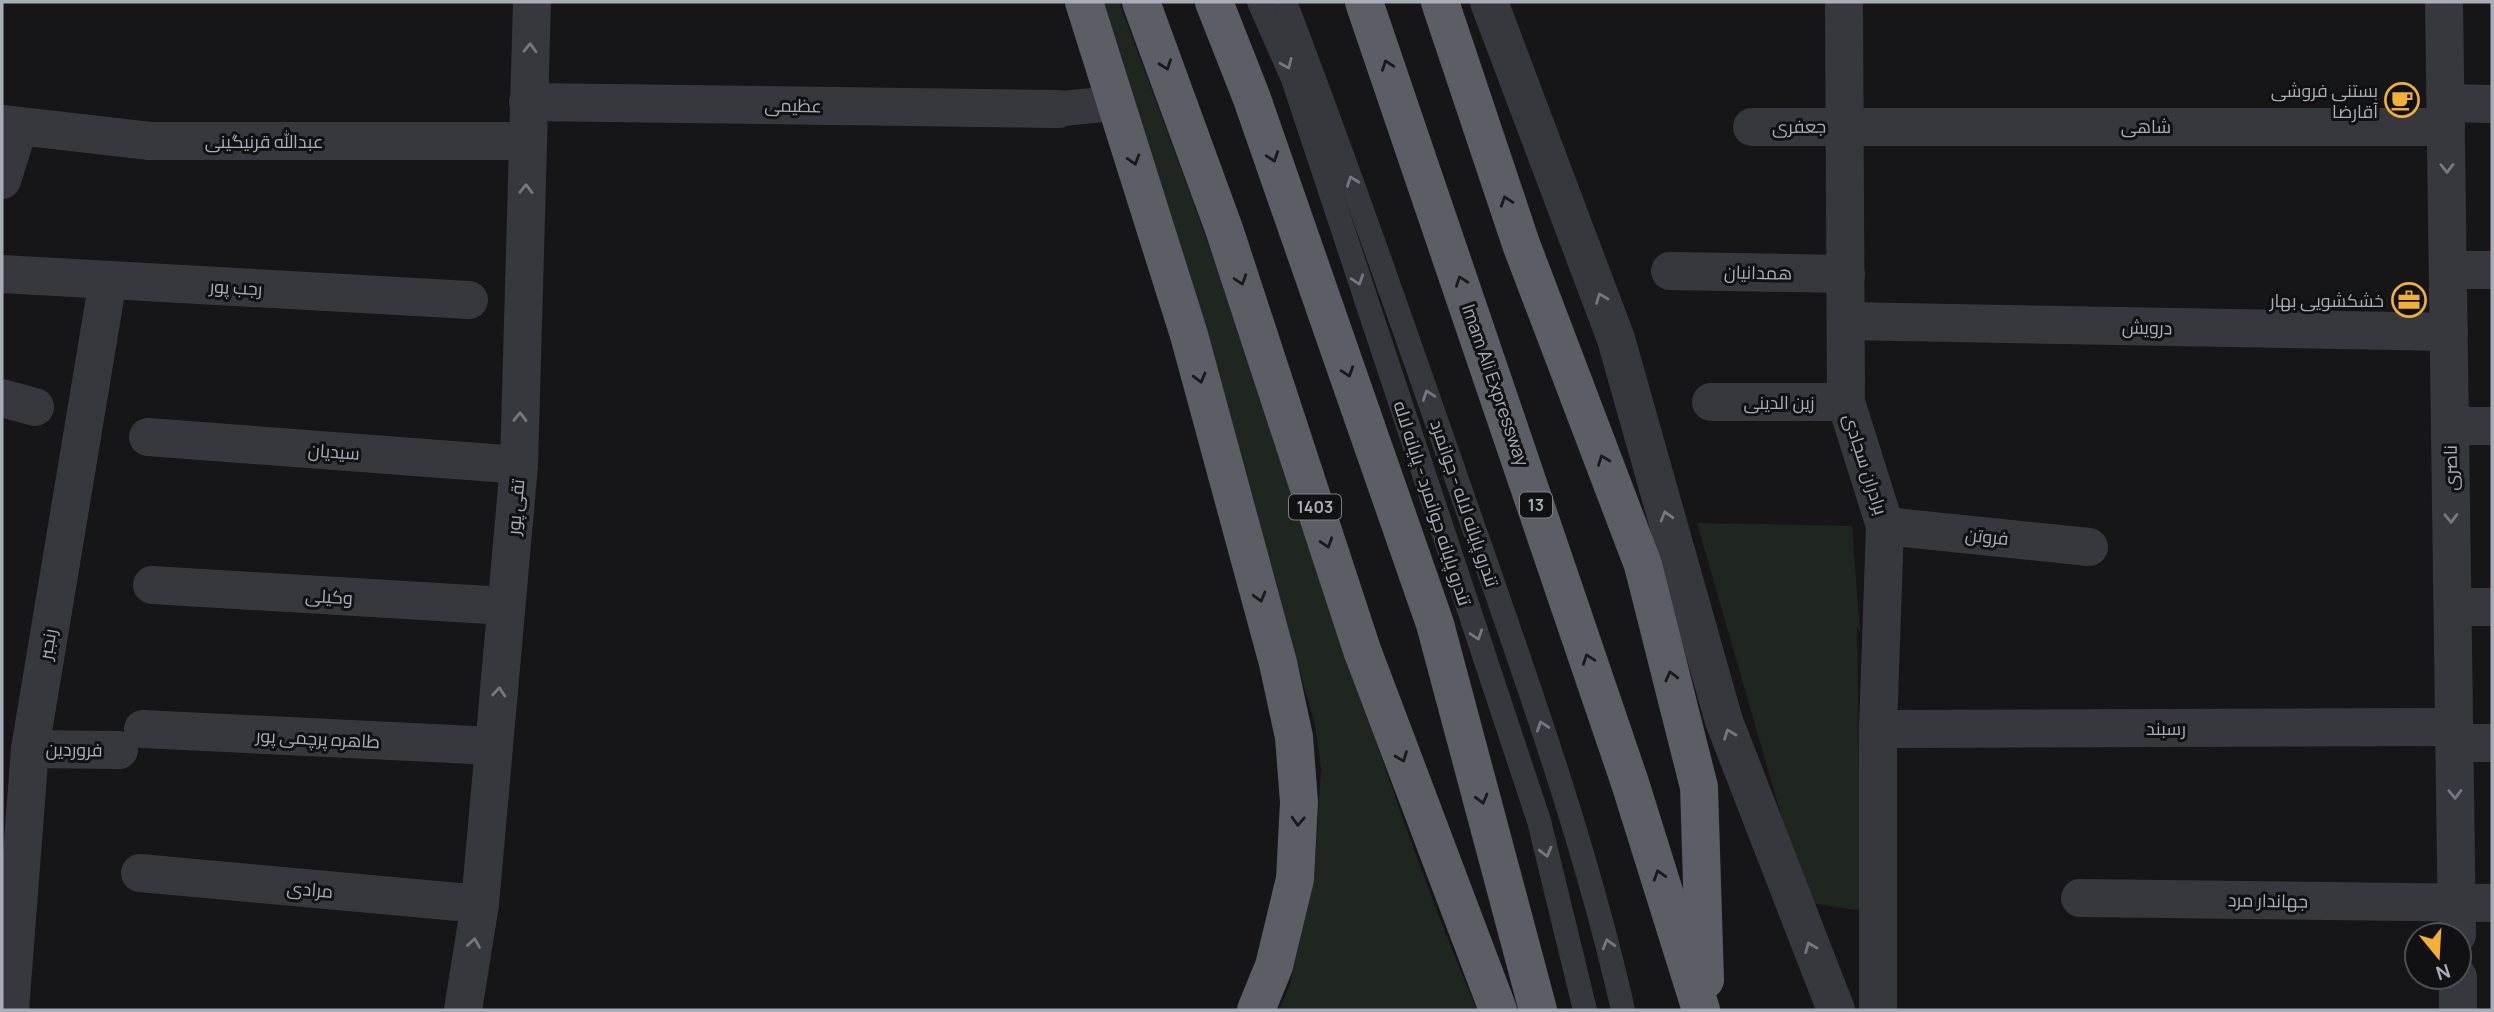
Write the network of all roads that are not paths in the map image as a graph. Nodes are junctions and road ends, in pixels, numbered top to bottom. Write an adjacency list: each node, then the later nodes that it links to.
1 (532, 2): 12 (street, تقی پور, one-way to 1)
2 (1084, 2): 13 (highway)
3 (1141, 2): 57 (highway, 1403, one-way to 57)
4 (1214, 2): 58 (highway, one-way to 58)
5 (1259, 2): 59 (lane, تندرو پایانه جوانمرد - پایانه لاله, one-way to 59)
6 (1285, 2): 60 (lane, تندرو پایانه لاله - جوانمرد, one-way to 6)
7 (1364, 2): 61 (highway, Imam Ali Expressway / 13, one-way to 7)
8 (1440, 2): 61 (highway, one-way to 8)
9 (1489, 2): 62 (street, one-way to 9)
10 (1844, 2): 18 (street, برادران سجادی)
11 (2444, 2): 16 (street, ناصری)
12 (528, 102): 15 (street, عظیمی); 20 (street, تقی پور)
13 (1117, 103): 15 (street); 56 (highway, one-way to 56)
14 (2492, 104): 16 (street, شاهی)
15 (1058, 109)
16 (2446, 115): 18 (street, شاهی); 22 (street, ناصری, one-way to 22)
17 (10, 125): 20 (street, عبدالله قرنیگینی); 21 (street)
18 (1846, 125): 19 (street, جعفری); 26 (street, برادران سجادی)
19 (1752, 127)
20 (527, 141): 36 (street, تقی پور, one-way to 20)
21 (2, 180)
22 (2448, 270): 23 (street); 30 (street, ناصری)
23 (2492, 270)
24 (1670, 271): 26 (street, همدانیان)
25 (2, 274): 27 (street, رجب پور)
26 (1846, 274): 29 (street, برادران سجادی)
27 (108, 280): 28 (street, رجب پور); 48 (street, رنجبر)
28 (469, 300)
29 (1846, 321): 30 (street, درویش); 32 (street, برادران سجادی)
30 (2449, 332): 33 (street, ناصری)
31 (1711, 402): 32 (street, زین الدینی)
32 (1846, 402): 37 (street, برادران سجادی)
33 (2450, 426): 34 (street); 41 (street, ناصری, one-way to 41)
34 (2492, 426)
35 (148, 437): 36 (street, سیدیان)
36 (519, 465): 40 (street, تقی پور)
37 (1885, 526): 38 (street, فروتن); 43 (street, برادران سجادی)
38 (2089, 547)
39 (152, 585): 40 (street, وکیلی)
40 (506, 606): 47 (street, تقی پور, one-way to 40)
41 (2453, 607): 42 (street); 44 (street, ناصری)
42 (2492, 607)
43 (1878, 729): 44 (street, رسبند); 63 (street, برادران سجادی)
44 (2454, 735): 46 (street, رسبند); 52 (street, ناصری, one-way to 52)
45 (131, 740): 47 (street, طاهره پرچمی پور); 48 (street, فروردین)
46 (2492, 743)
47 (494, 746): 51 (street, تقی پور)
48 (30, 749): 54 (street, رنجبر)
49 (140, 873): 51 (street, مرادی)
50 (2080, 898): 52 (street, جهاندار مرد)
51 (480, 904): 55 (street, تقی پور, one-way to 51)
52 (2469, 913)
53 (2458, 991): 64 (street)
54 (10, 1010)
55 (463, 1010)
56 (1256, 1010)
57 (1498, 1010)
58 (1538, 1010)
59 (1585, 1010)
60 (1623, 1010)
61 (1703, 1010)
62 (1836, 1010)
63 (1878, 1010)
64 (2458, 1010)

